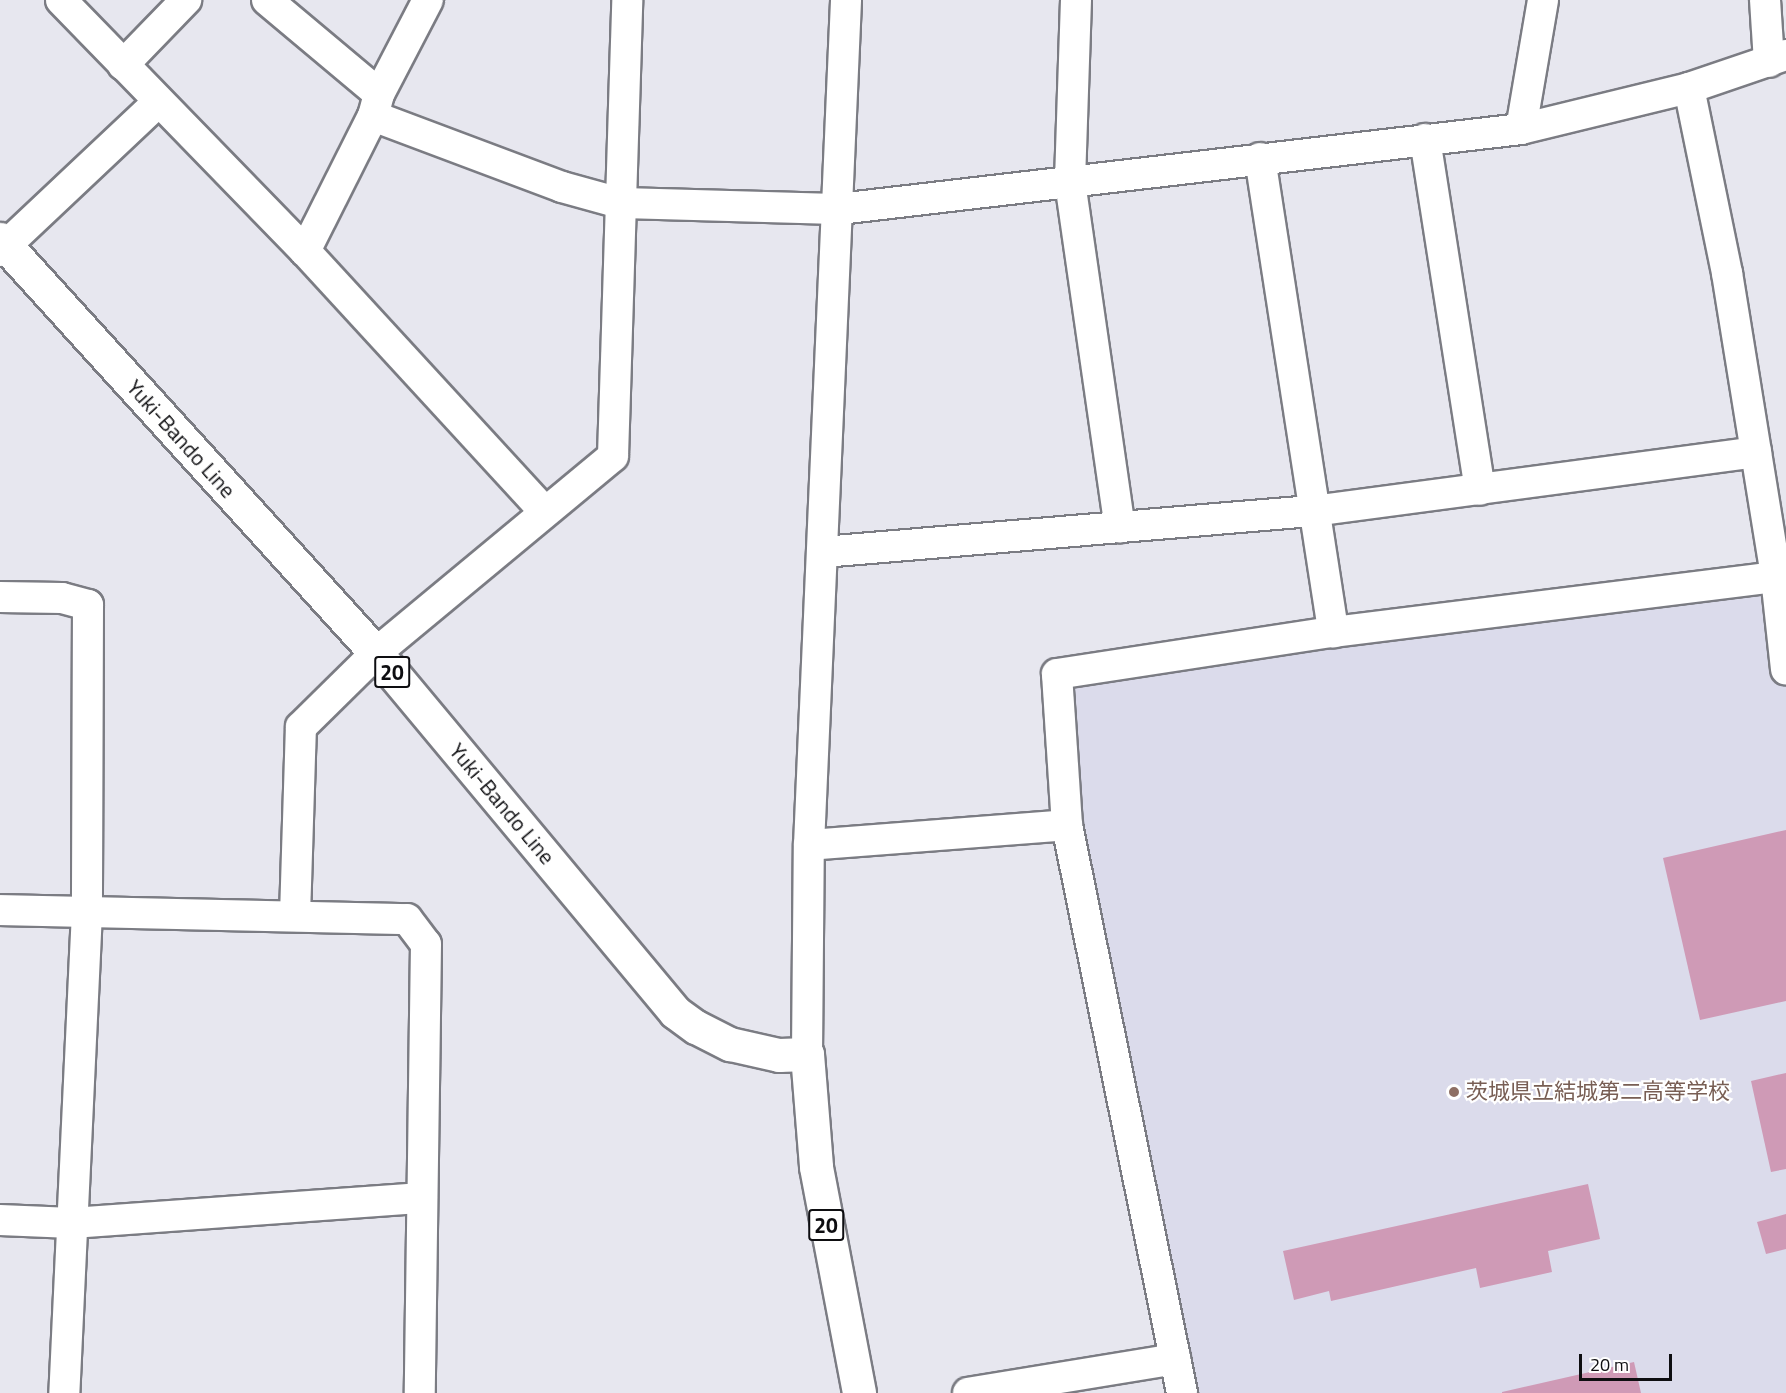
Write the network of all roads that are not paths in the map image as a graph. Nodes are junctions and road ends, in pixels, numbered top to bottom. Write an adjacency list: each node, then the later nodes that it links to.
1 (61, 0): 11 (street)
2 (186, 0): 11 (street)
3 (267, 0): 14 (street)
4 (428, 0): 14 (street)
5 (627, 0): 19 (street)
6 (846, 0): 20 (street)
7 (1076, 0): 18 (street)
8 (1543, 0): 15 (street)
9 (1765, 0): 10 (street)
10 (1777, 58): 12 (street)
11 (123, 65): 13 (street)
12 (1689, 88): 15 (street); 23 (street)
13 (157, 103): 21 (street); 22 (street)
14 (376, 105): 19 (street); 22 (street)
15 (1521, 129): 16 (street)
16 (1425, 139): 17 (street); 24 (street)
17 (1260, 158): 18 (street); 26 (street)
18 (1070, 182): 20 (street); 27 (street)
19 (621, 203): 20 (street); 25 (street)
20 (839, 209): 28 (street)
21 (2, 245): 32 (main road, Yuki-Bando Line / 20)
22 (304, 251): 25 (street)
23 (1756, 452): 24 (street); 29 (street)
24 (1480, 490): 26 (street)
25 (543, 510): 32 (street)
26 (1314, 511): 27 (street); 31 (street)
27 (1120, 527): 28 (street)
28 (823, 552): 35 (street)
29 (1776, 577): 31 (street); 33 (street)
30 (0, 597): 37 (street)
31 (1333, 632): 34 (street)
32 (375, 653): 38 (street); 39 (main road, Yuki-Bando Line / 20)
33 (1786, 669)
34 (1067, 825): 35 (street); 43 (street)
35 (809, 845): 39 (street)
36 (0, 910): 37 (street)
37 (87, 912): 38 (street); 42 (street)
38 (295, 916): 40 (street)
39 (807, 1054): 46 (main road, 20)
40 (422, 1197): 42 (street); 45 (street)
41 (0, 1220): 42 (street)
42 (72, 1223): 44 (street)
43 (1175, 1359): 47 (street); 48 (street)
44 (64, 1393)
45 (420, 1393)
46 (860, 1393)
47 (968, 1393)
48 (1182, 1393)

